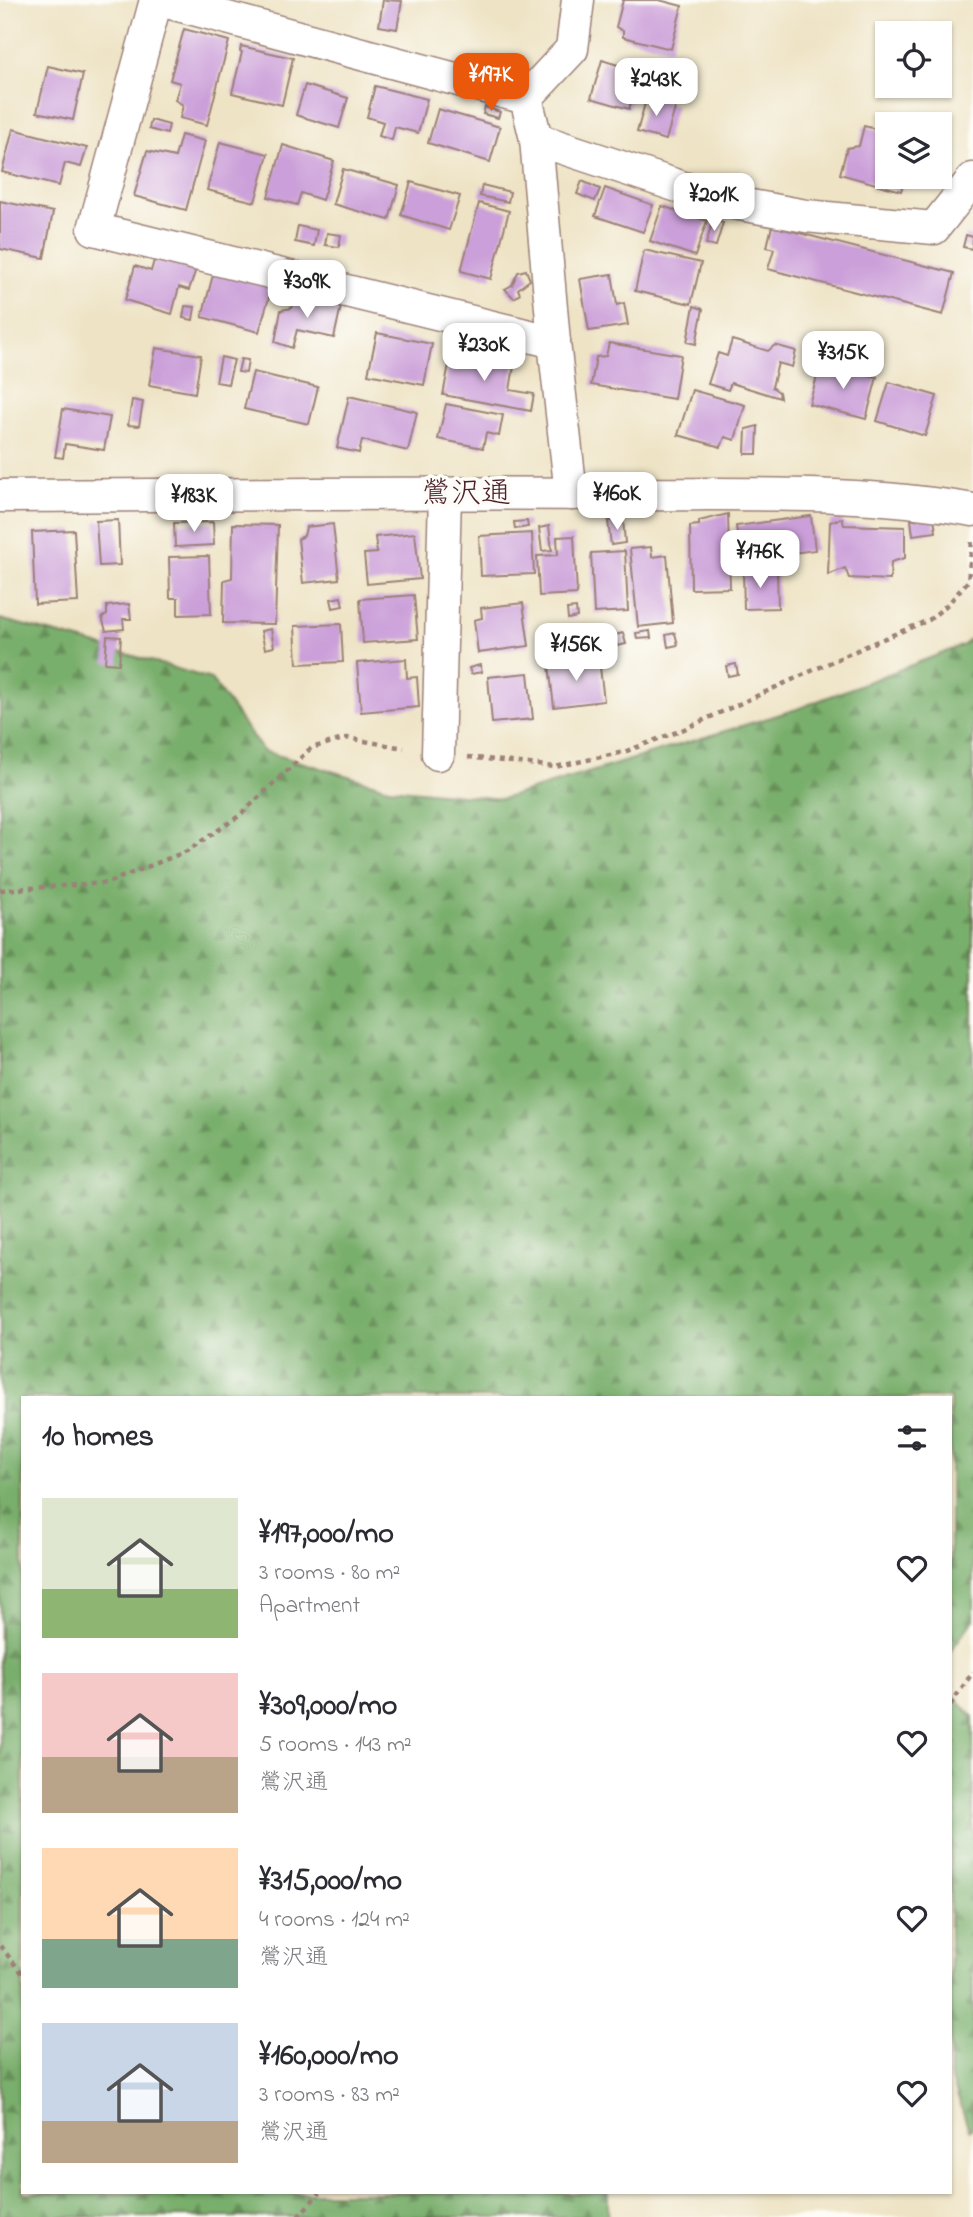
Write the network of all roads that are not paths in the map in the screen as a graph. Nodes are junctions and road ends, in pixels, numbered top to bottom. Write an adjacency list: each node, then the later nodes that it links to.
1 (158, 0): 3 (street); 6 (street)
2 (578, 0): 3 (street)
3 (526, 98): 4 (street)
4 (536, 139): 5 (street); 6 (street)
5 (973, 179)
6 (554, 342): 7 (street)
7 (571, 494): 8 (street, 鶯沢通); 10 (street, 鶯沢通)
8 (445, 495): 9 (street, 鶯沢通); 11 (street)
9 (0, 496)
10 (973, 510)
11 (438, 754)

